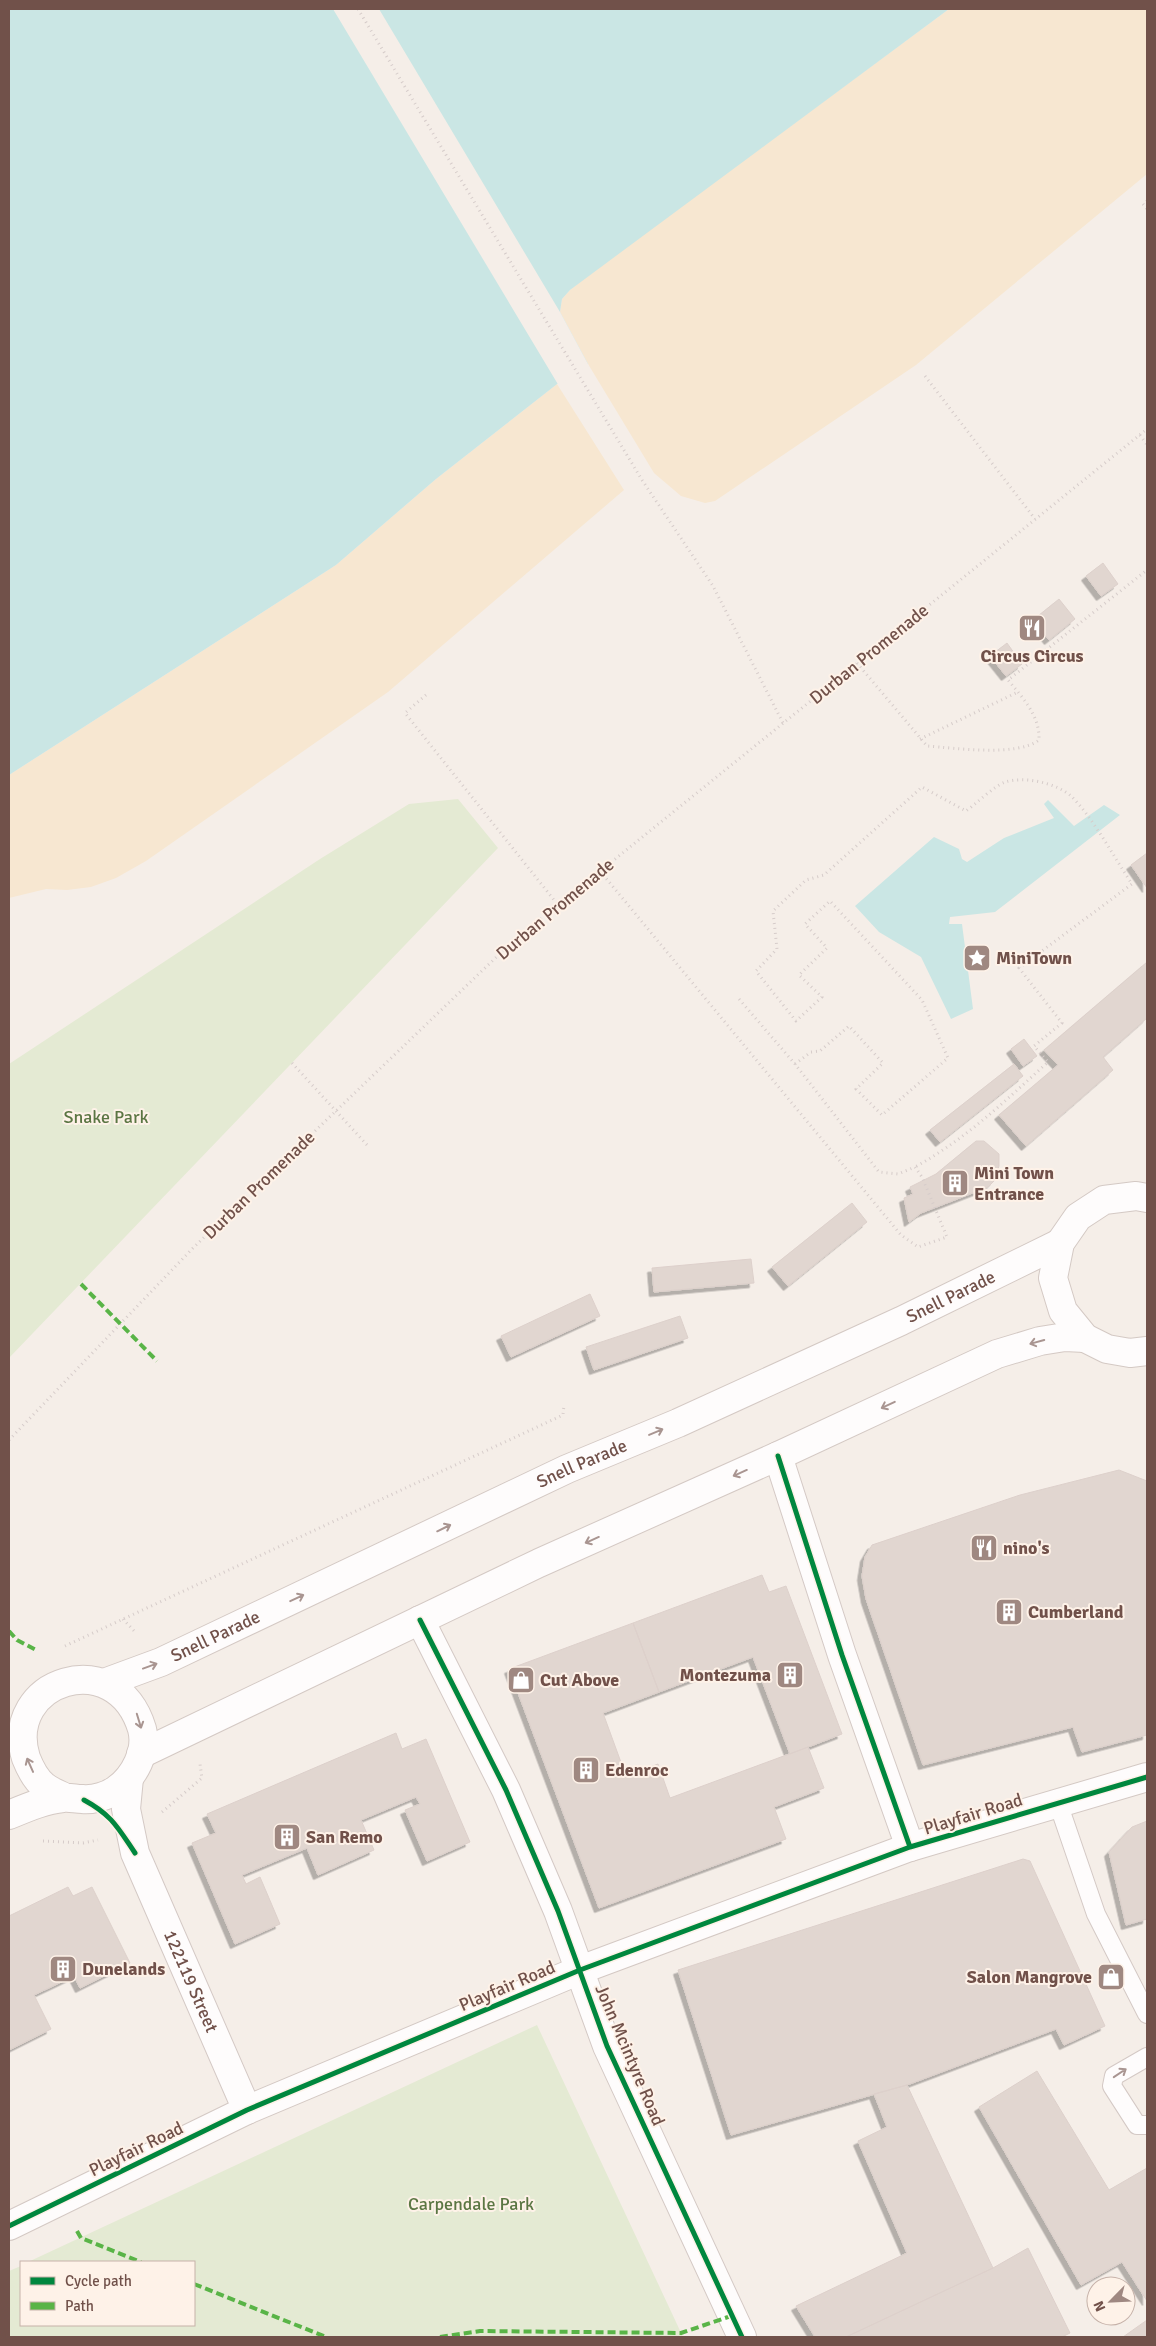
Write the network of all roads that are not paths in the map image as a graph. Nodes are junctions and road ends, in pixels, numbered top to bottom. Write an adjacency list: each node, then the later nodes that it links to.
1 (1147, 1198): 2 (street)
2 (1060, 1243): 3 (street); 8 (street, Snell Parade, one-way to 2)
3 (1085, 1338): 4 (street); 6 (street, one-way to 6)
4 (1139, 1352): 5 (street)
5 (1147, 1374)
6 (778, 1456): 7 (street, one-way to 7); 17 (street)
7 (420, 1620): 11 (street); 19 (street, John Mcintyre Road)
8 (104, 1683): 9 (street); 11 (street, one-way to 11)
9 (33, 1705): 10 (street); 14 (street, one-way to 9)
10 (9, 1723)
11 (141, 1754): 13 (street)
12 (1147, 1777): 15 (street, Playfair Road)
13 (129, 1778): 14 (street); 18 (street, 122119 Street)
14 (74, 1798): 16 (street); 18 (street, 122119 Street)
15 (1058, 1804): 17 (street, Playfair Road); 20 (lane)
16 (9, 1815)
17 (910, 1847): 19 (street, Playfair Road)
18 (135, 1853): 22 (street, 122119 Street)
19 (580, 1970): 22 (street, Playfair Road); 25 (street, John Mcintyre Road)
20 (1147, 2014)
21 (1147, 2057): 23 (lane, one-way to 21)
22 (247, 2110): 24 (street, Playfair Road)
23 (1147, 2126)
24 (9, 2226)
25 (742, 2337)

